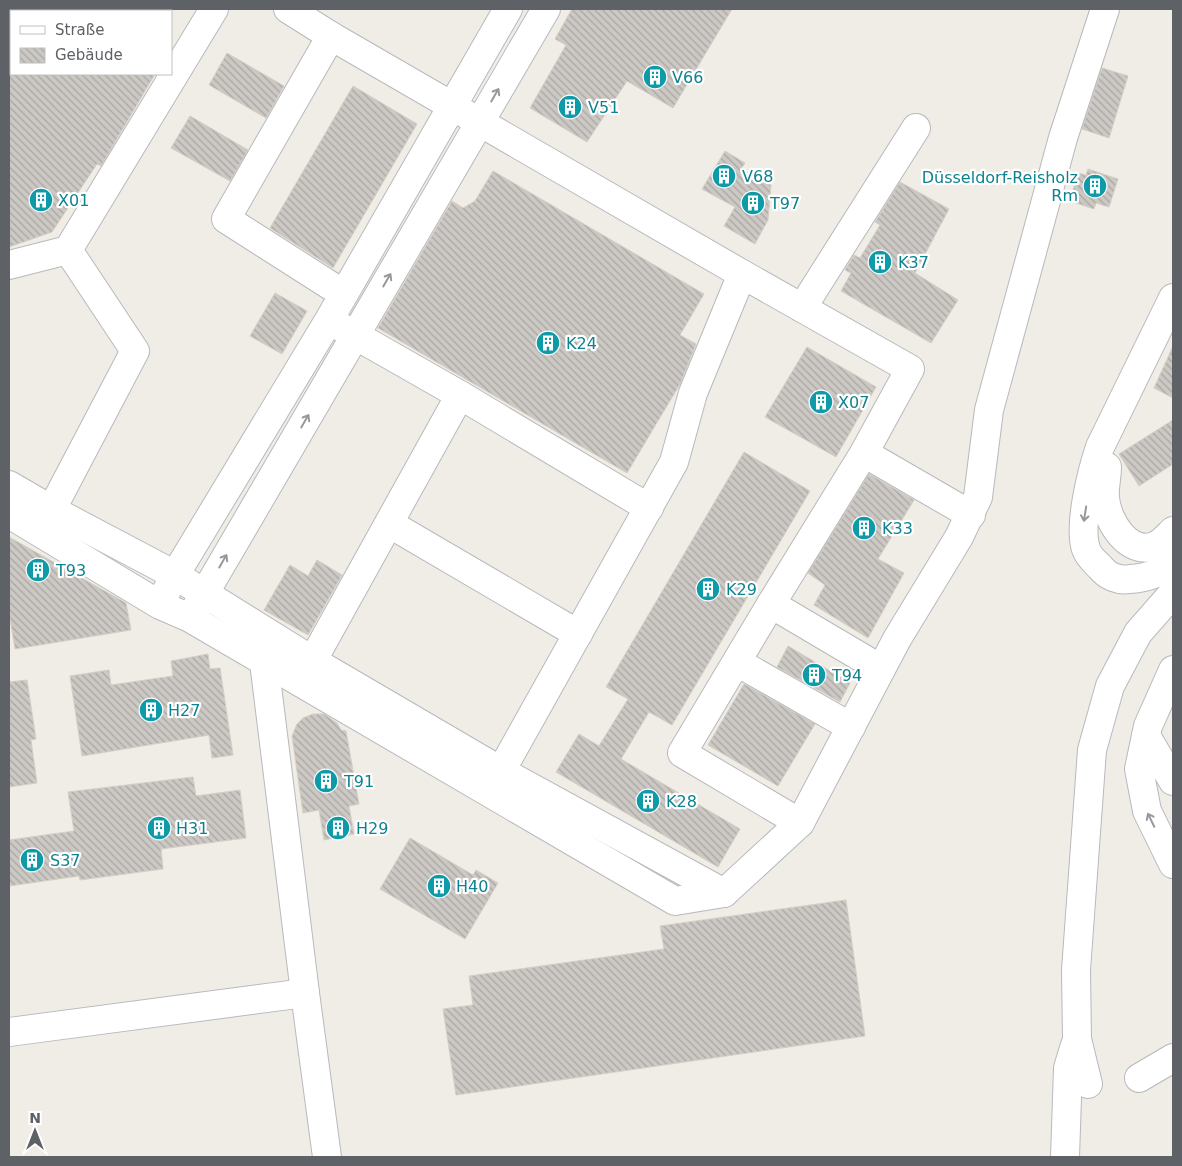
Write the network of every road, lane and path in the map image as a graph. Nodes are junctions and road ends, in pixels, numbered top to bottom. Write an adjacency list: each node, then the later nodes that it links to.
1 (214, 9): 10 (lane)
2 (288, 9): 6 (lane)
3 (508, 9): 7 (lane)
4 (546, 9): 8 (lane, one-way to 4)
5 (1105, 9): 24 (lane)
6 (331, 36): 7 (lane); 13 (lane)
7 (451, 105): 8 (lane); 16 (lane)
8 (480, 122): 12 (lane); 17 (lane, one-way to 8)
9 (916, 128): 15 (lane)
10 (68, 250): 11 (lane); 25 (lane)
11 (9, 265)
12 (742, 274): 15 (lane); 22 (lane)
13 (332, 286)
14 (1173, 298): 19 (lane)
15 (802, 308): 20 (lane)
16 (329, 320): 17 (lane); 29 (lane)
17 (355, 335): 18 (lane); 31 (lane, one-way to 17)
18 (460, 395): 22 (lane); 26 (lane)
19 (1108, 434): 27 (lane); 28 (lane, one-way to 28)
20 (864, 453): 24 (lane); 32 (lane)
21 (9, 485): 25 (lane)
22 (649, 508): 35 (lane)
23 (9, 514): 25 (lane)
24 (971, 515): 38 (lane)
25 (46, 521): 29 (lane); 33 (lane)
26 (390, 524): 35 (lane); 40 (lane)
27 (1173, 531)
28 (1173, 560)
29 (175, 575): 31 (lane); 33 (lane)
30 (1173, 593): 49 (lane)
31 (204, 594): 34 (lane); 40 (lane)
32 (771, 604): 37 (lane); 38 (lane)
33 (160, 605): 34 (lane)
34 (190, 618): 36 (lane)
35 (578, 634): 43 (lane)
36 (264, 662): 40 (lane); 47 (lane)
37 (737, 662): 41 (lane); 45 (lane)
38 (881, 669): 41 (lane)
39 (1173, 670): 42 (lane)
40 (306, 672): 43 (lane)
41 (850, 727): 45 (lane)
42 (1146, 736): 44 (lane); 46 (lane, one-way to 42)
43 (494, 780): 45 (lane)
44 (1173, 781)
45 (800, 823)
46 (1173, 864)
47 (305, 993): 48 (lane); 53 (lane)
48 (9, 1032)
49 (1077, 1039): 52 (lane); 54 (lane)
50 (1173, 1058): 51 (lane)
51 (1139, 1078)
52 (1088, 1084)
53 (327, 1157)
54 (1065, 1157)

